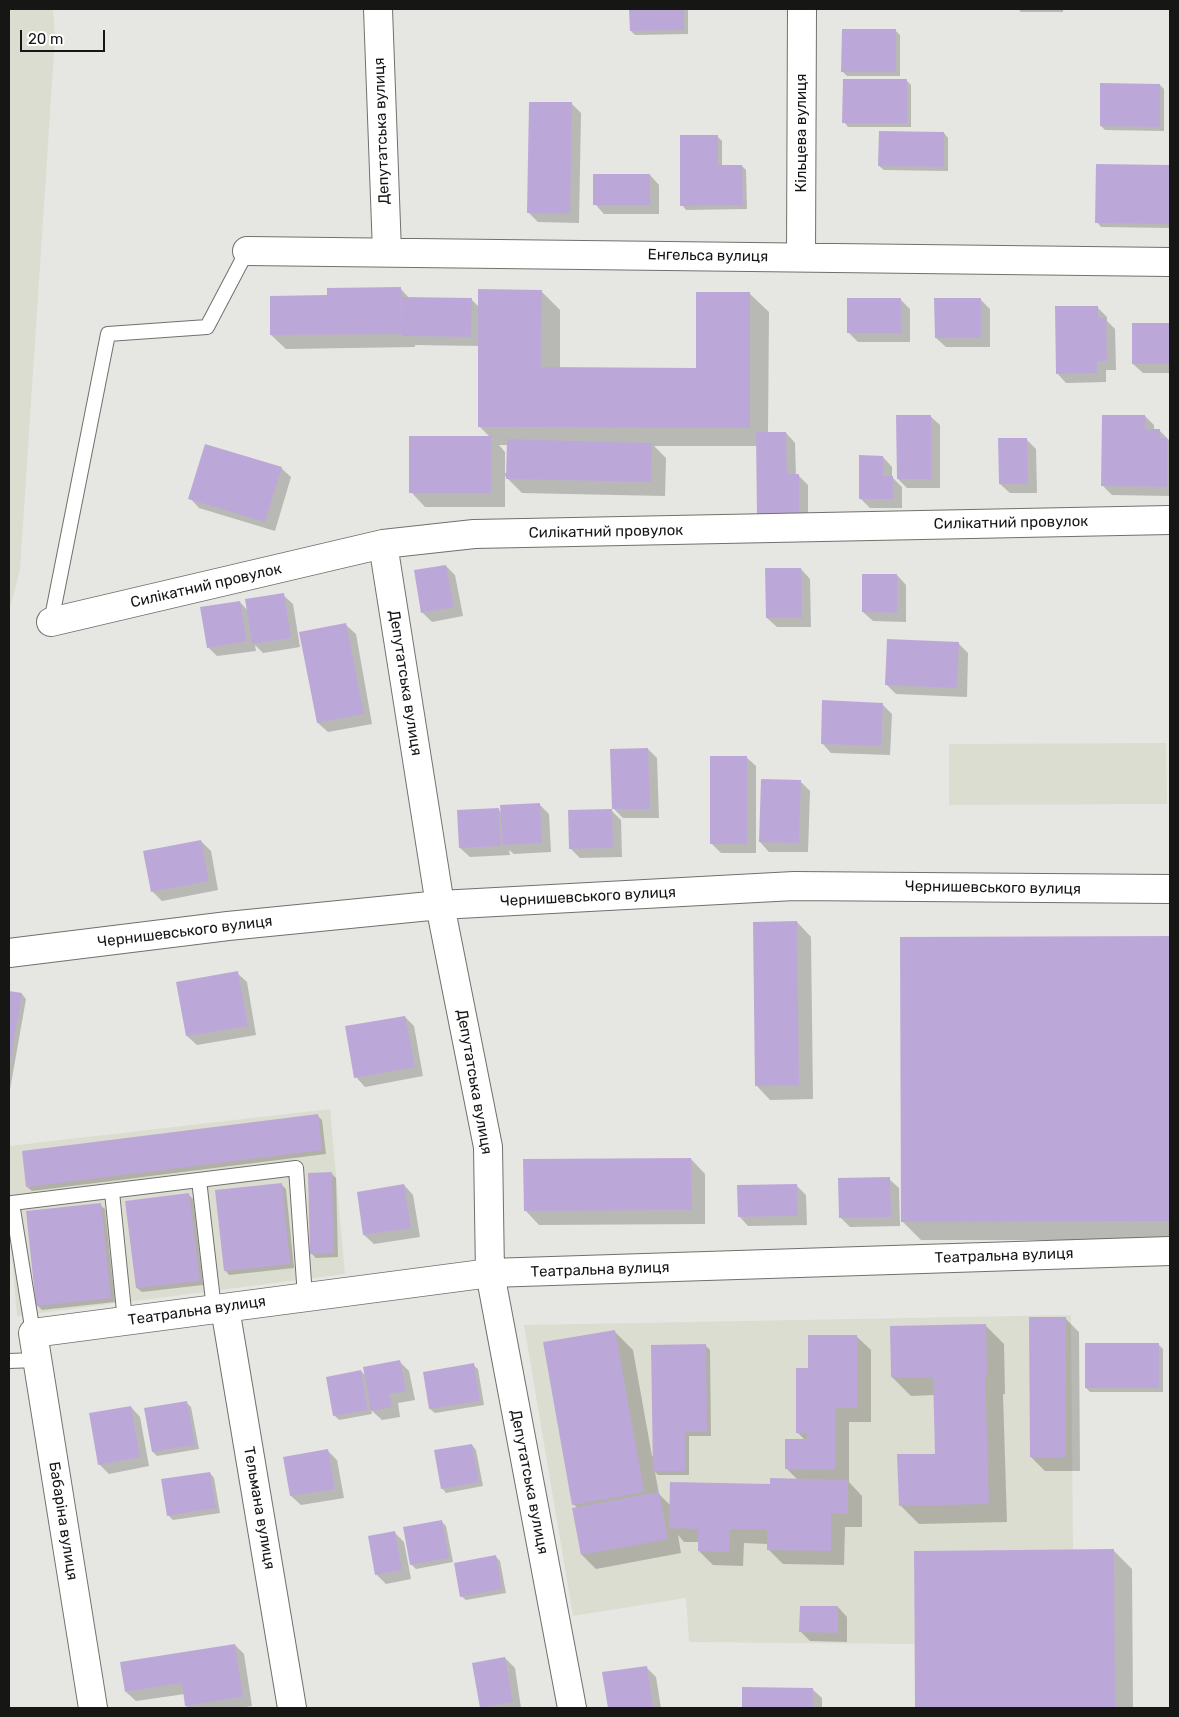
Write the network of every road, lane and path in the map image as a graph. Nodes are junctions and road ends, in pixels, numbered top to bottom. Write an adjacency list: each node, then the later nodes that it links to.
1 (378, 9): 4 (street, Депутатська вулиця)
2 (802, 9): 5 (street, Кільцева вулиця)
3 (247, 250): 4 (street, Енгельса вулиця); 9 (lane)
4 (386, 252): 5 (street, Енгельса вулиця)
5 (801, 257): 6 (street, Енгельса вулиця)
6 (1170, 262)
7 (1170, 520): 8 (street, Силікатний провулок)
8 (383, 544): 9 (street, Силікатний провулок); 11 (street, Депутатська вулиця)
9 (51, 622)
10 (1170, 889): 11 (street, Чернишевського вулиця)
11 (440, 905): 12 (street, Чернишевського вулиця); 16 (street, Депутатська вулиця)
12 (9, 953)
13 (199, 1180): 14 (lane); 17 (lane); 18 (lane)
14 (112, 1192): 19 (lane); 20 (lane)
15 (1170, 1251): 16 (street, Театральна вулиця)
16 (490, 1273): 17 (street, Театральна вулиця); 25 (street, Депутатська вулиця)
17 (305, 1297): 18 (street, Театральна вулиця)
18 (220, 1308): 19 (street, Театральна вулиця); 24 (street, Тельмана вулиця)
19 (125, 1321): 20 (street, Театральна вулиця)
20 (33, 1333): 21 (street, Бабаріна вулиця)
21 (37, 1360): 22 (lane); 23 (street, Бабаріна вулиця)
22 (9, 1361)
23 (93, 1708)
24 (292, 1708)
25 (572, 1708)

